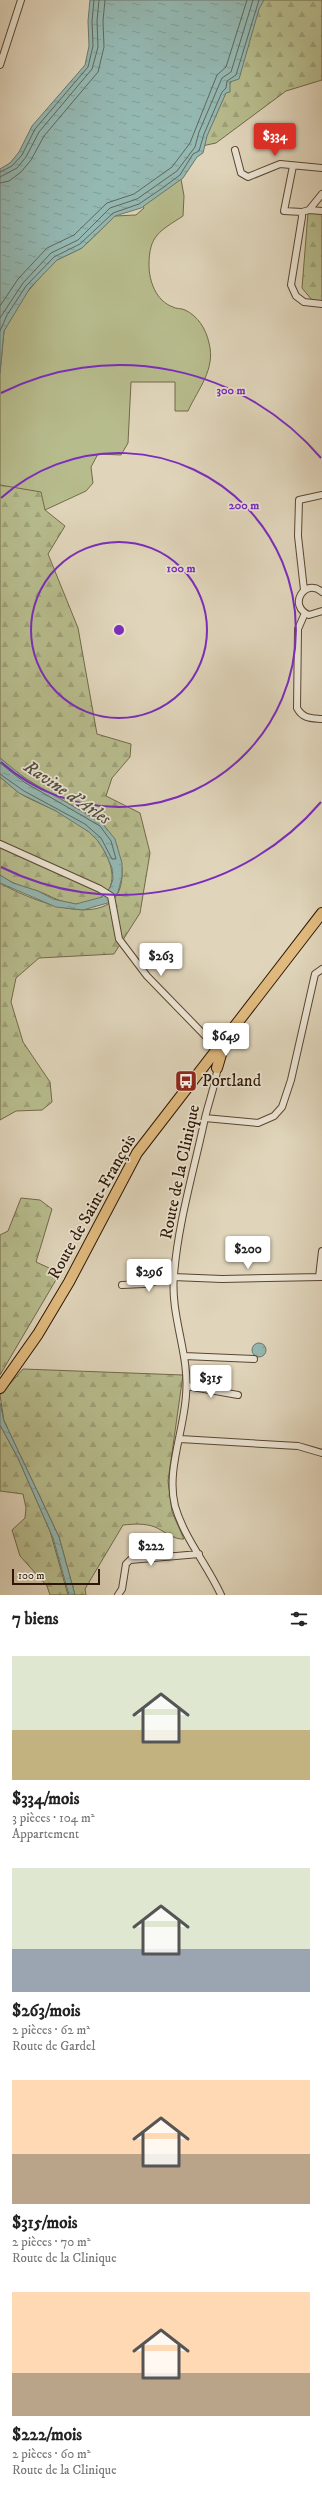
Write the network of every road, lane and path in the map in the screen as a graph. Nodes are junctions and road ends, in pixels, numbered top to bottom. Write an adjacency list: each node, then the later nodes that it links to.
1 (20, 0): 2 (street)
2 (0, 65)
3 (235, 150): 4 (street)
4 (293, 166): 5 (street); 9 (street)
5 (322, 168)
6 (322, 194): 7 (street)
7 (309, 210): 8 (street); 9 (street)
8 (322, 211)
9 (302, 212): 10 (street)
10 (322, 304)
11 (322, 495): 12 (street)
12 (304, 590): 13 (street); 15 (street)
13 (322, 592)
14 (322, 611): 15 (street)
15 (305, 613): 16 (street)
16 (322, 719)
17 (0, 844): 21 (street)
18 (322, 913): 20 (main road, Route de Saint-François)
19 (322, 969): 24 (street)
20 (226, 1036): 21 (main road, Route de Saint-François); 23 (main road)
21 (213, 1053): 22 (main road, Route de Saint-François); 23 (street)
22 (199, 1071): 23 (main road); 32 (main road, Route de Saint-François)
23 (216, 1072): 24 (street, Route de la Clinique)
24 (205, 1118): 26 (street, Route de la Clinique)
25 (322, 1250): 27 (street)
26 (173, 1277): 27 (street); 28 (street); 29 (street, Route de la Clinique)
27 (321, 1277)
28 (122, 1285)
29 (184, 1356): 30 (street); 31 (street, Route de la Clinique)
30 (254, 1359)
31 (187, 1386): 33 (street); 34 (street, Route de la Clinique)
32 (0, 1388)
33 (238, 1395)
34 (180, 1439): 35 (street); 36 (street, Route de la Clinique)
35 (322, 1453)
36 (199, 1554): 37 (street); 38 (street, Route de la Clinique)
37 (118, 1595)
38 (221, 1595)

